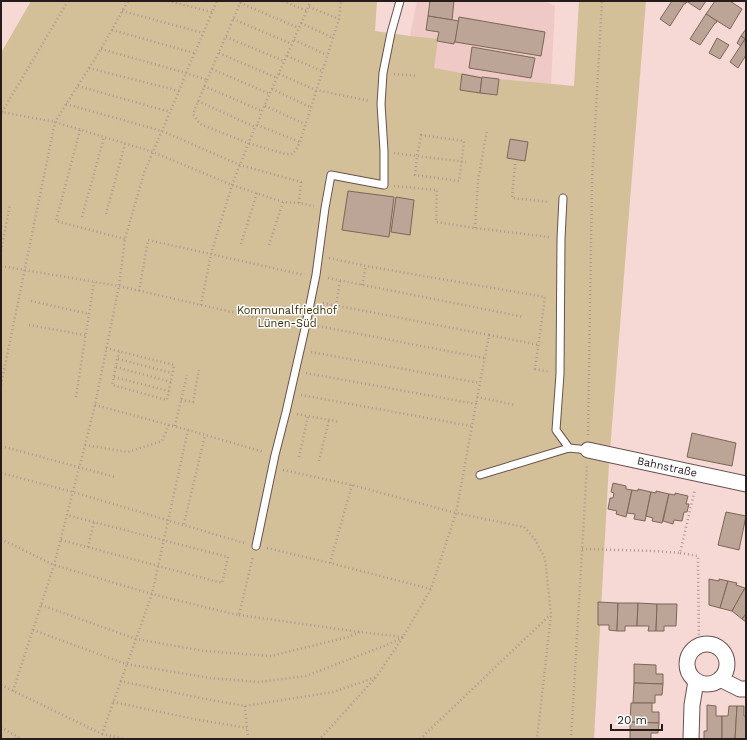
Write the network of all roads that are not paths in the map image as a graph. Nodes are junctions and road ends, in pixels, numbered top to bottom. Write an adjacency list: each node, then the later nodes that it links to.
1 (400, 1): 7 (lane)
2 (563, 198): 3 (lane)
3 (569, 448): 4 (lane); 5 (lane)
4 (588, 450): 6 (street, Bahnstraße)
5 (480, 475)
6 (746, 484)
7 (256, 546)
8 (720, 679): 9 (street); 9 (street); 10 (street)
9 (696, 681): 11 (street)
10 (746, 689)
11 (691, 739)

